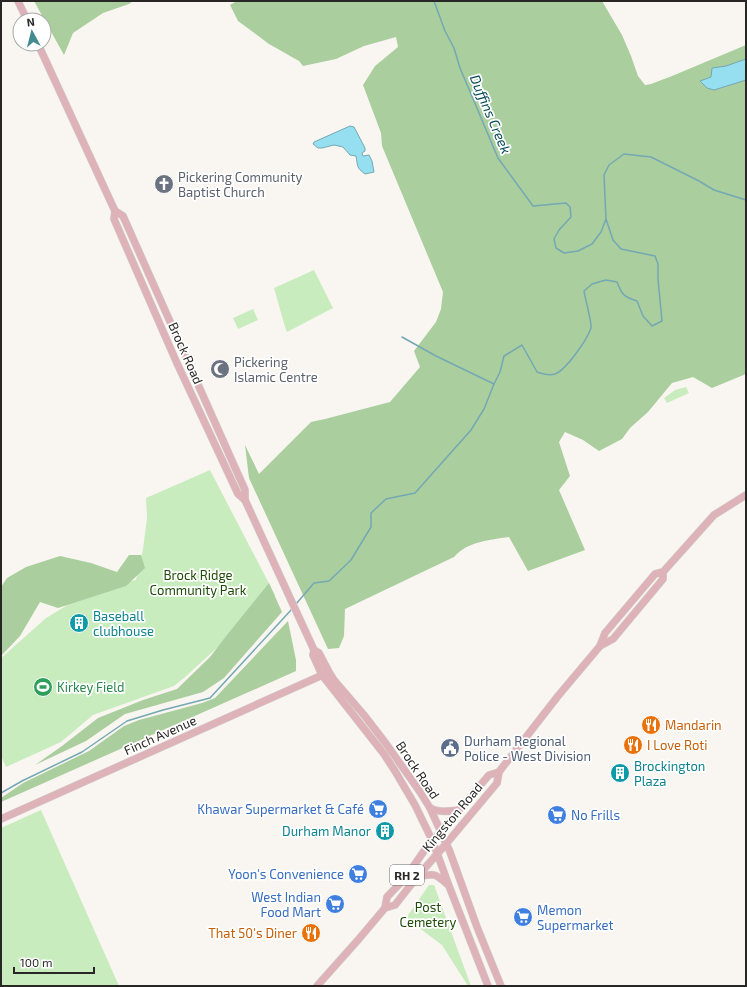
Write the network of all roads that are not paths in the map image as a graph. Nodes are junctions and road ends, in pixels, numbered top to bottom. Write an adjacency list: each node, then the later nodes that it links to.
1 (18, 1): 2 (main road)
2 (23, 12)
3 (42, 52): 4 (main road, Brock Road)
4 (115, 211): 5 (main road, Brock Road); 6 (main road, Brock Road)
5 (195, 403): 6 (main road); 8 (main road, Brock Road)
6 (208, 409): 8 (main road, Brock Road)
7 (746, 495): 9 (main road, Kingston Road / RH 2)
8 (245, 500): 11 (main road, Brock Road)
9 (663, 572): 10 (main road, Kingston Road / RH 2); 10 (main road, Kingston Road / RH 2)
10 (600, 646): 12 (main road, Kingston Road / RH 2)
11 (325, 674): 13 (main road, Brock Road); 15 (main road, Finch Avenue); 17 (main road, Brock Road)
12 (499, 772): 14 (main road, Kingston Road / RH 2); 18 (main road, Kingston Road / RH 2)
13 (430, 808): 14 (main road); 16 (main road, Brock Road)
14 (459, 810): 16 (main road, Kingston Road / RH 2)
15 (1, 819)
16 (441, 832): 17 (main road, Kingston Road / RH 2); 18 (main road, Brock Road)
17 (433, 842): 19 (main road, Brock Road); 22 (main road, Kingston Road / RH 2)
18 (446, 844): 19 (main road, Kingston Road / RH 2); 25 (main road, Brock Road)
19 (437, 853): 20 (main road, Kingston Road / RH 2); 21 (main road, Brock Road)
20 (417, 877): 21 (main road); 22 (main road, Kingston Road / RH 2)
21 (449, 886): 24 (main road, Brock Road)
22 (385, 908): 23 (main road, Kingston Road / RH 2)
23 (317, 986)
24 (488, 986)
25 (501, 986)

